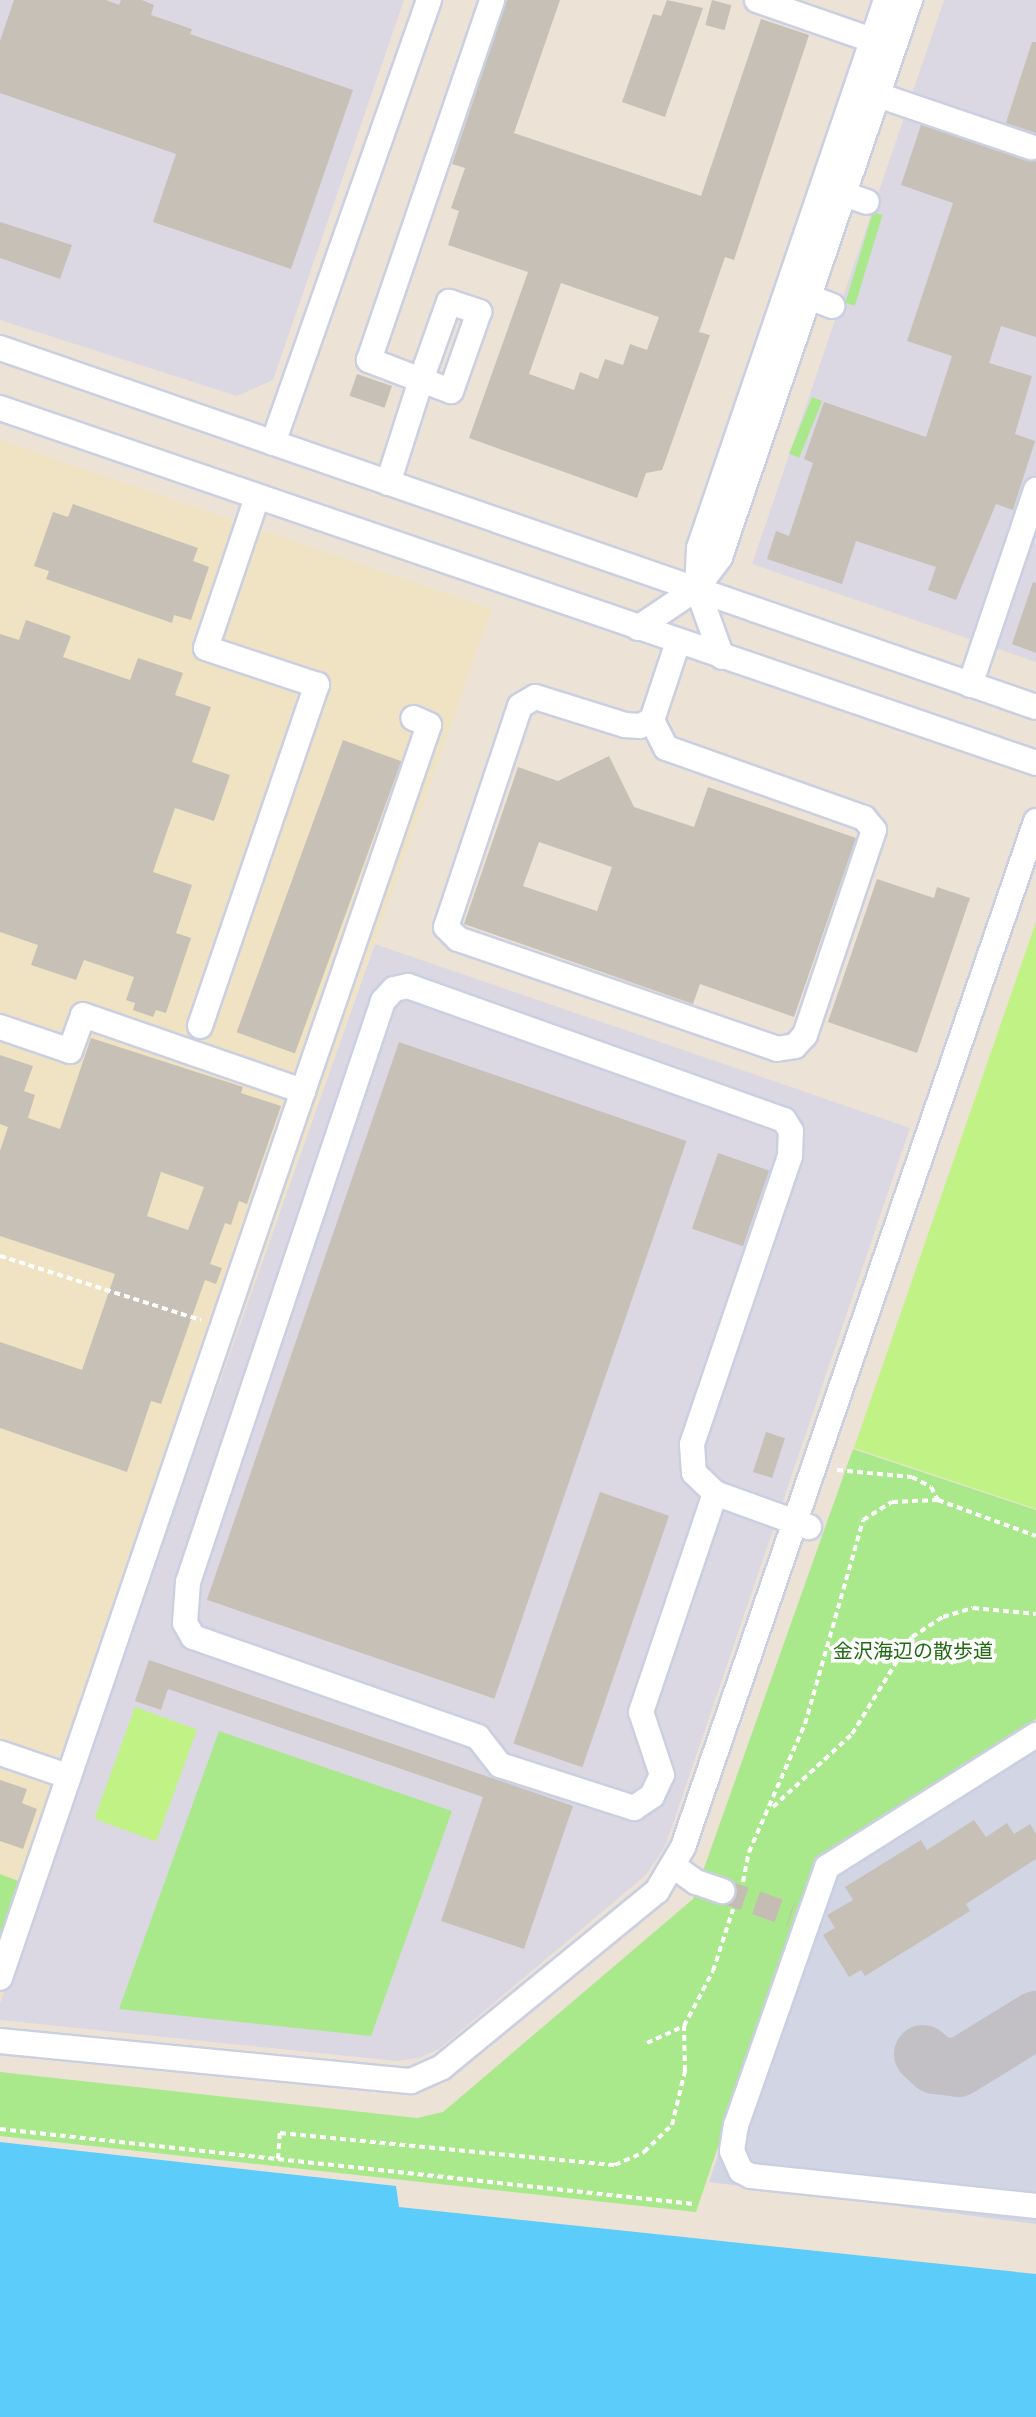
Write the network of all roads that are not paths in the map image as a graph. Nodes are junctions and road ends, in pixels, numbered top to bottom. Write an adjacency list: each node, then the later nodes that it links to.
1 (429, 0): 13 (street)
2 (492, 0): 14 (street)
3 (757, 0): 6 (street)
4 (886, 0): 6 (street)
5 (910, 0): 7 (street)
6 (872, 40): 17 (street)
7 (878, 95): 8 (street); 9 (street)
8 (1031, 147)
9 (809, 297): 10 (street); 17 (street)
10 (832, 306)
11 (0, 348): 13 (street)
12 (0, 408): 16 (street)
13 (273, 443): 14 (street)
14 (388, 483): 17 (street)
15 (1036, 490): 21 (street)
16 (257, 497): 18 (street); 28 (street)
17 (697, 588): 18 (street); 20 (street); 21 (street)
18 (638, 628): 19 (street)
19 (678, 642): 20 (street); 24 (street)
20 (722, 657): 25 (street)
21 (970, 685): 22 (street)
22 (1033, 708)
23 (413, 718): 30 (street)
24 (652, 720): 24 (street)
25 (1036, 763)
26 (1036, 821): 32 (street)
27 (1036, 864): 32 (street)
28 (200, 1026)
29 (0, 1027): 30 (street)
30 (303, 1091): 35 (street)
31 (715, 1493): 31 (street); 32 (street)
32 (802, 1524): 36 (street)
33 (1036, 1735): 41 (street)
34 (0, 1753): 35 (street)
35 (67, 1776): 38 (street)
36 (680, 1870): 37 (street); 39 (street); 40 (street)
37 (722, 1891)
38 (0, 1978)
39 (0, 2041)
40 (0, 2054)
41 (1036, 2206)

